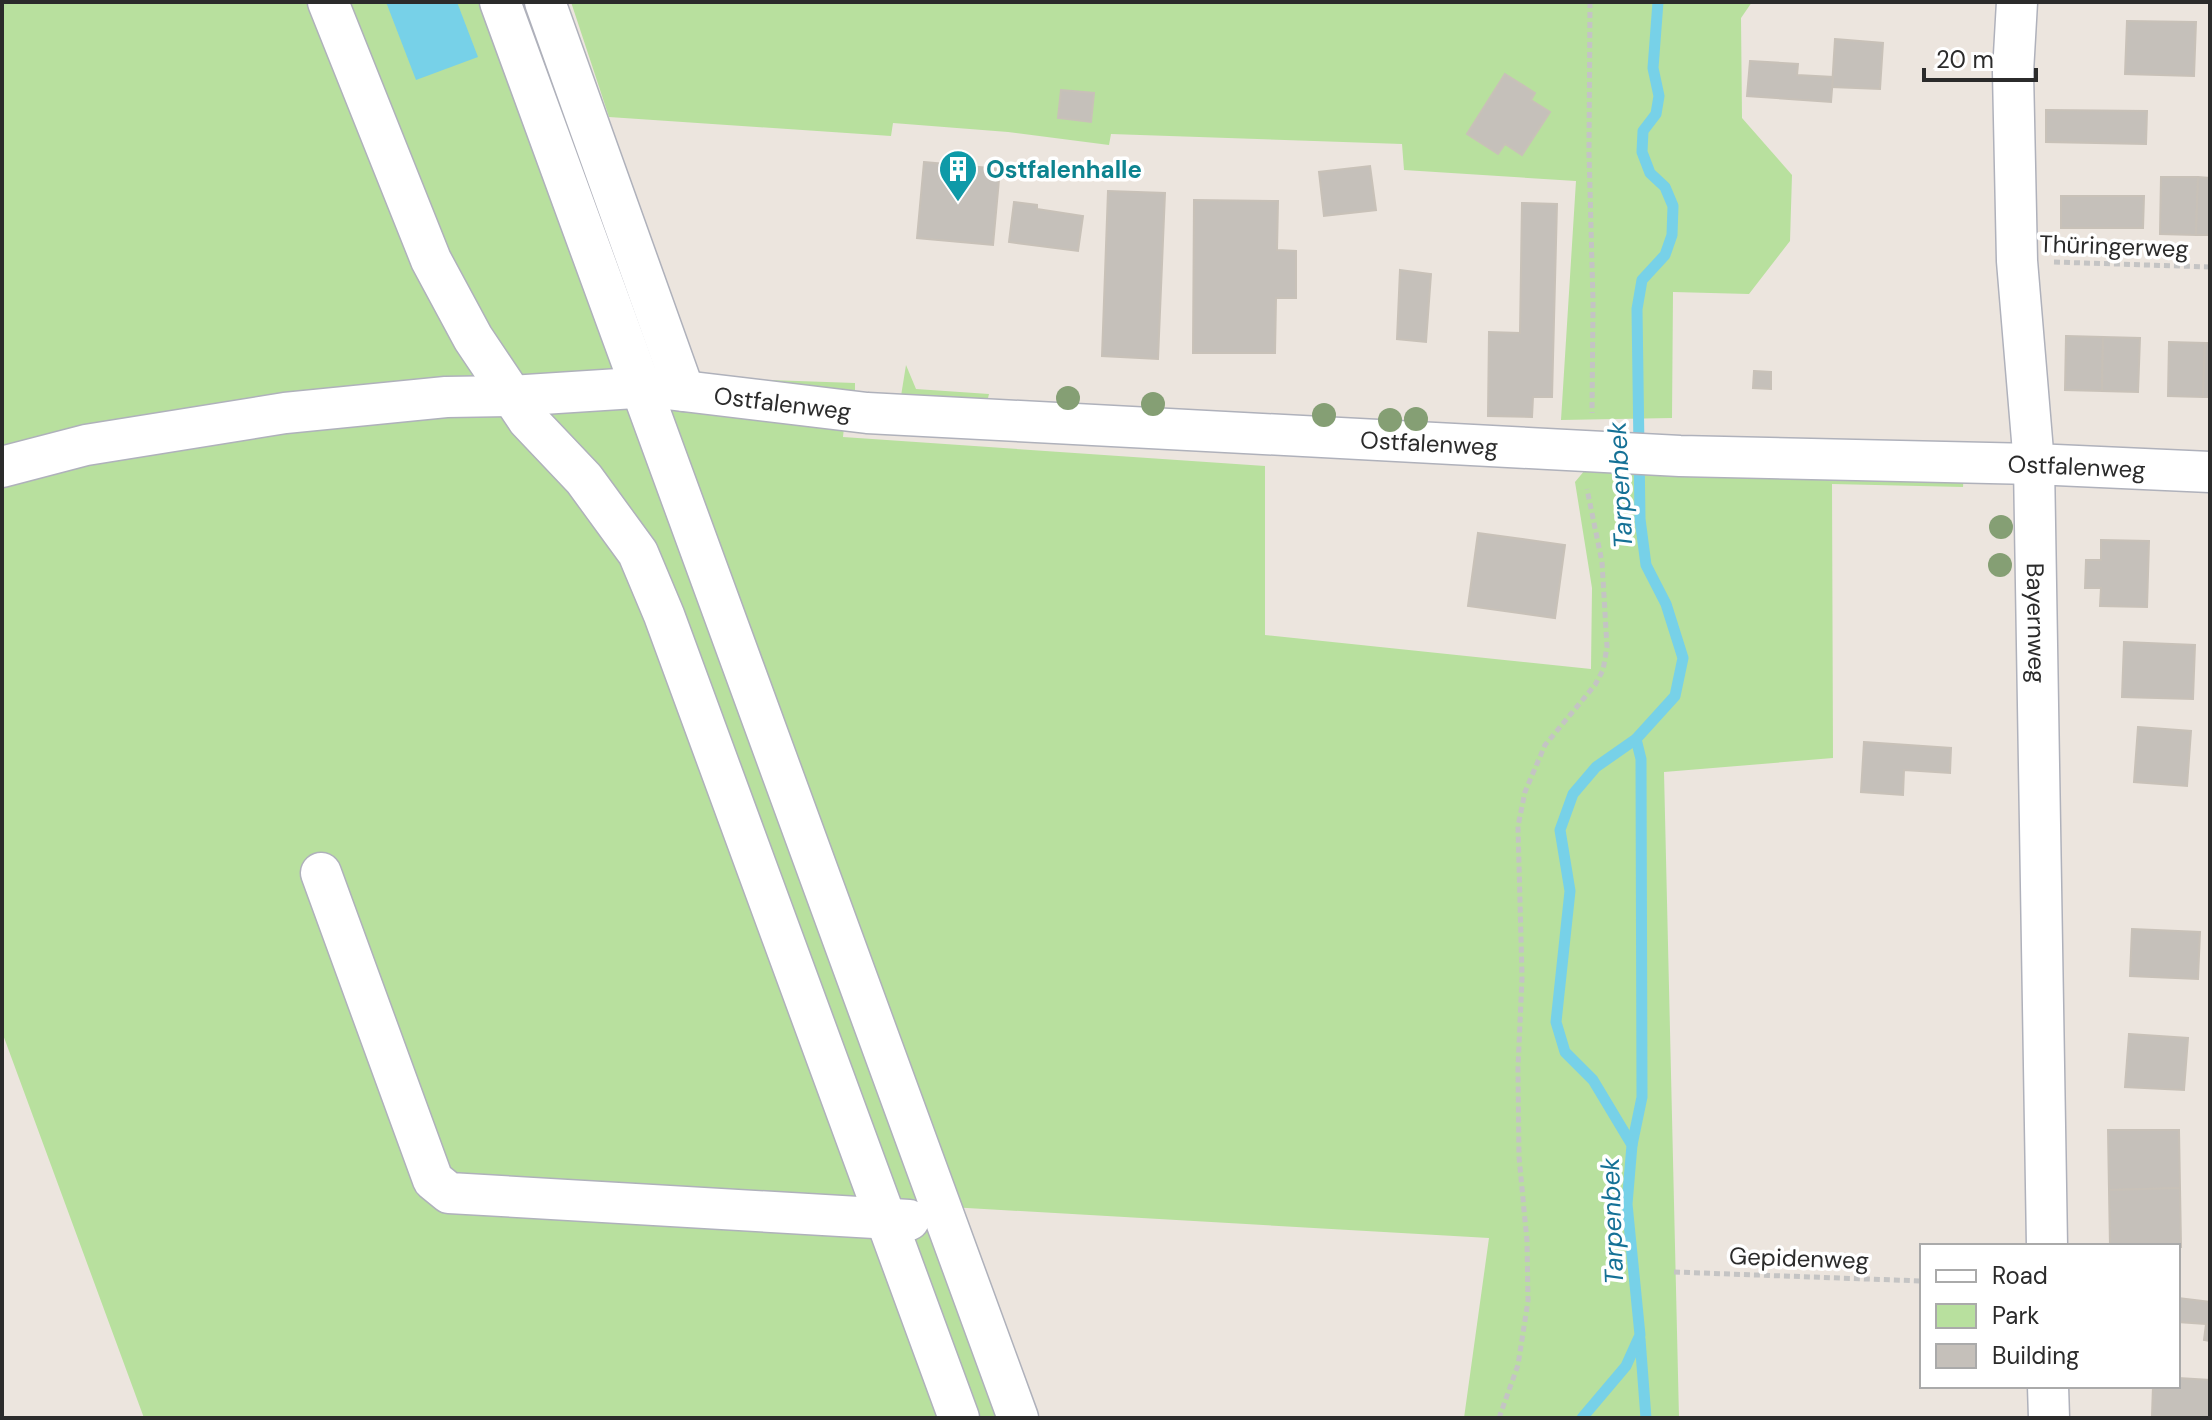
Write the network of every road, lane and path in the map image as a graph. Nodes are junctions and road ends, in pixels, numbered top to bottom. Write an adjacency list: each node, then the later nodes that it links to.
1 (328, 2): 9 (street)
2 (500, 2): 8 (street)
3 (545, 2): 8 (street)
4 (1590, 2): 10 (path)
5 (2017, 2): 6 (street, Bayernweg)
6 (2017, 261): 7 (path, Thüringerweg); 11 (street, Bayernweg)
7 (2210, 267)
8 (658, 389): 9 (street, Ostfalenweg); 10 (street, Ostfalenweg); 16 (street)
9 (511, 396): 12 (street, Ostfalenweg); 15 (street)
10 (1600, 452): 11 (street, Ostfalenweg); 23 (path)
11 (2034, 464): 13 (street, Ostfalenweg); 17 (street, Bayernweg)
12 (2, 467)
13 (2210, 472)
14 (321, 873): 15 (street)
15 (886, 1219): 16 (street); 21 (street)
16 (951, 1223): 22 (street)
17 (2047, 1244)
18 (1674, 1272): 19 (path, Gepidenweg)
19 (1920, 1281)
20 (2048, 1388): 24 (street)
21 (959, 1418)
22 (1018, 1418)
23 (1499, 1418)
24 (2049, 1418)

